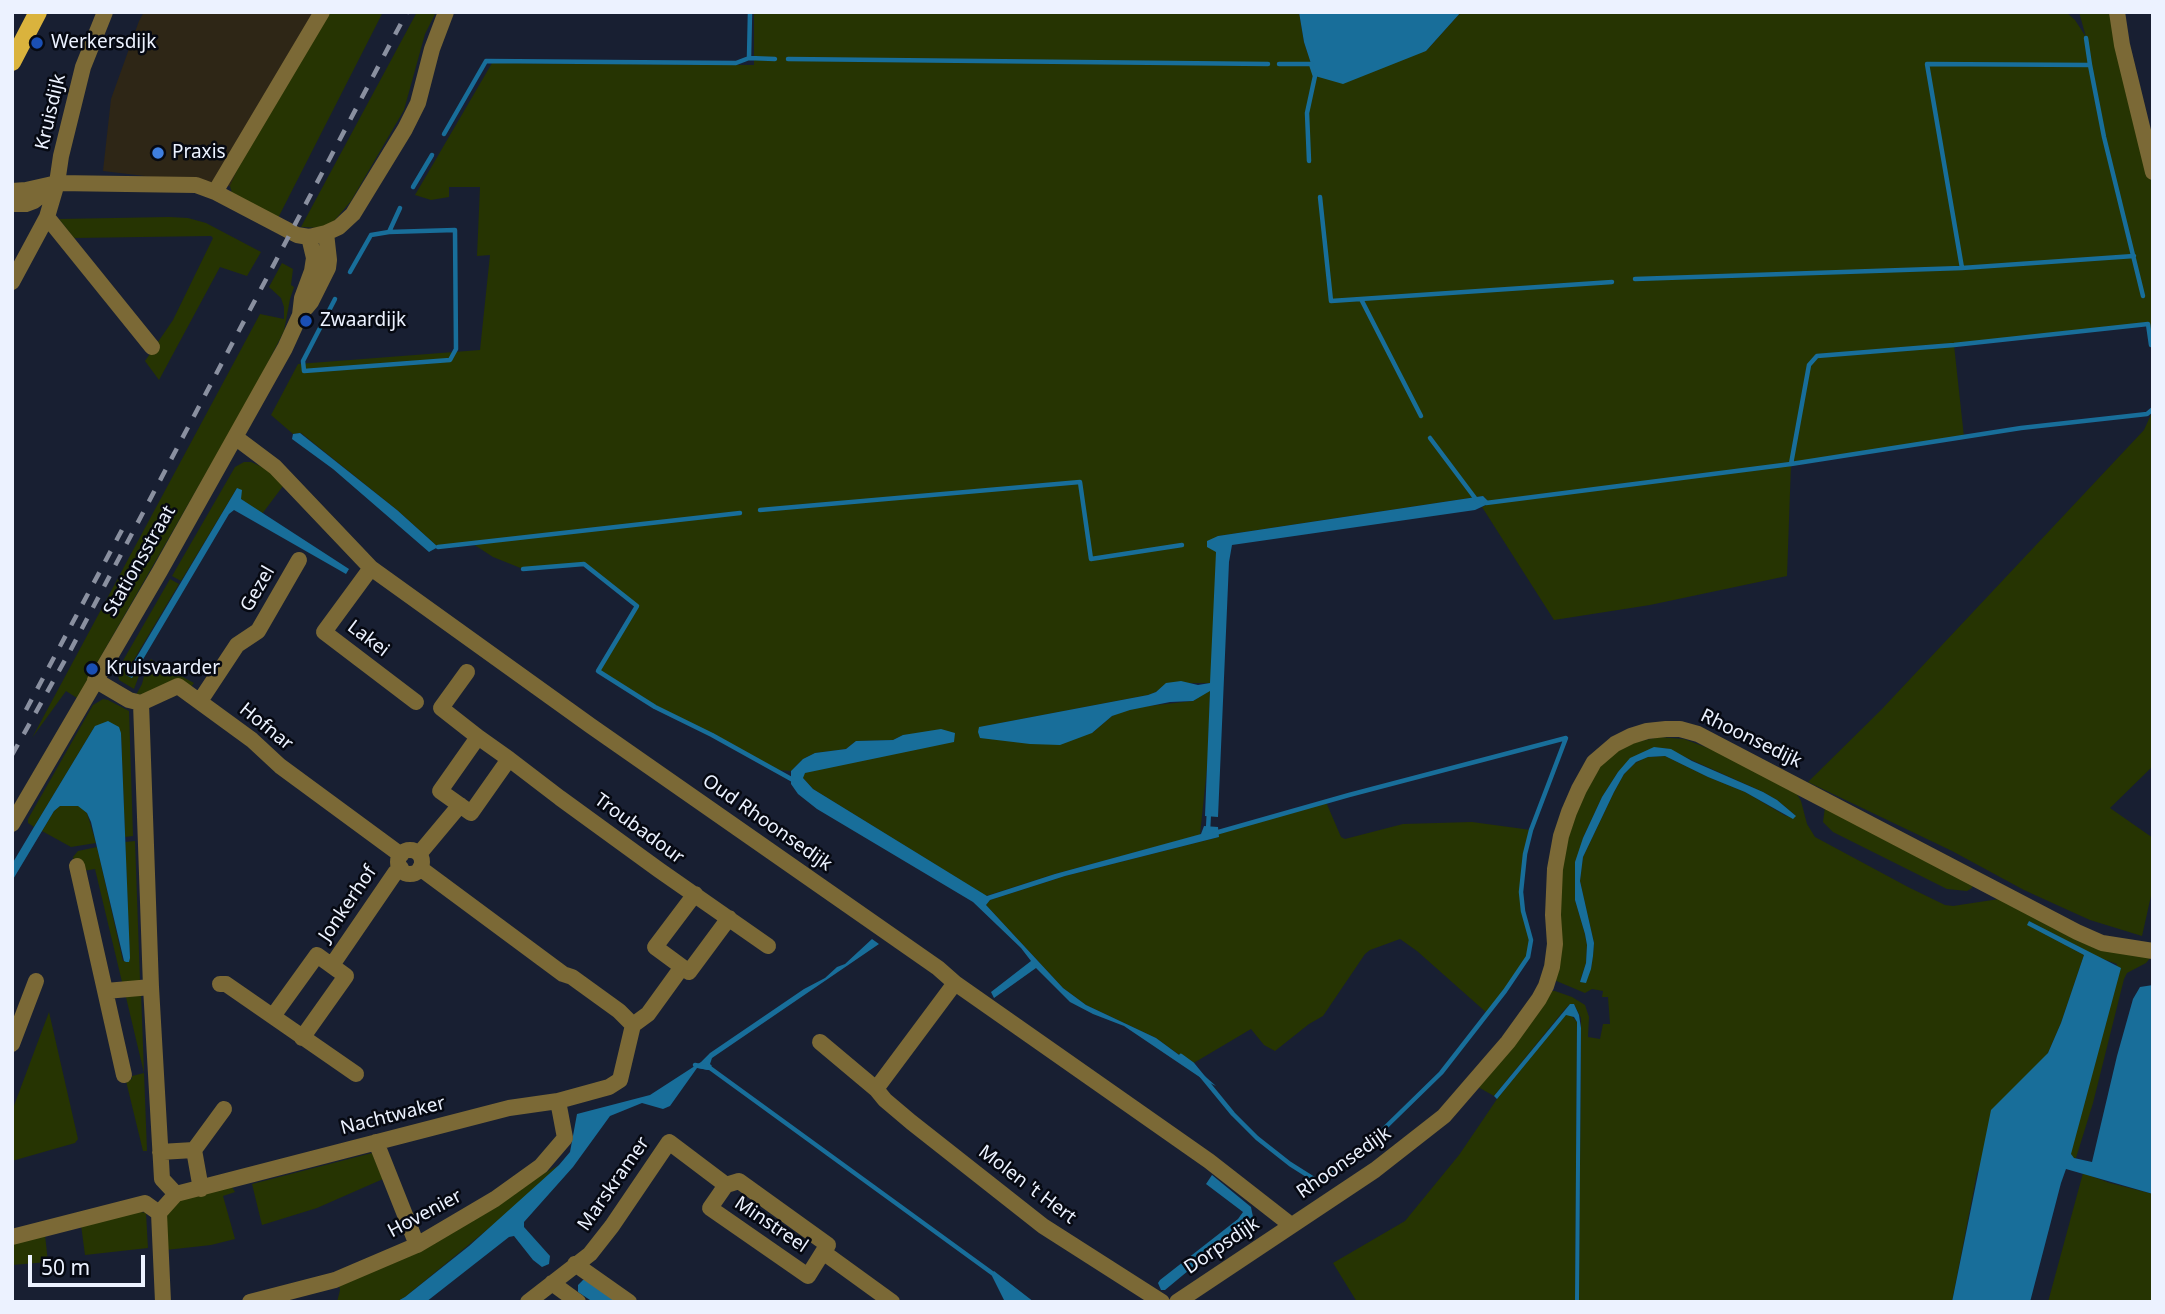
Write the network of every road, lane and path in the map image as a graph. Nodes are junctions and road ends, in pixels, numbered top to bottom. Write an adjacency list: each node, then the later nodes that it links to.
1 (38, 12): 6 (main road)
2 (104, 12): 8 (street, Kruisdijk)
3 (323, 12): 10 (street)
4 (446, 12): 13 (street)
5 (2117, 12): 7 (street)
6 (12, 62)
7 (2153, 172)
8 (57, 183): 9 (street); 10 (street); 11 (street); 12 (street, Kruisdijk)
9 (12, 191)
10 (215, 192): 14 (street)
11 (12, 204)
12 (48, 215): 15 (street); 17 (street)
13 (326, 233): 14 (street); 16 (street, Stationsstraat)
14 (309, 237): 16 (street, Stationsstraat)
15 (12, 282)
16 (300, 315): 18 (street, Stationsstraat)
17 (152, 347)
18 (234, 438): 20 (street, Oud Rhoonsedijk); 22 (street, Stationsstraat)
19 (299, 560): 23 (street, Gezel)
20 (371, 568): 24 (street, Lakei); 40 (street, Oud Rhoonsedijk)
21 (467, 673): 26 (street, Troubadour)
22 (95, 680): 25 (street); 29 (street, Stationsstraat)
23 (200, 701): 25 (street, Hofnar); 30 (street, Hofnar)
24 (416, 702)
25 (141, 704): 42 (street)
26 (478, 737): 27 (street, Troubadour); 28 (street)
27 (509, 760): 28 (street); 33 (street, Troubadour)
28 (460, 805): 31 (street)
29 (12, 824)
30 (401, 861): 31 (street); 37 (street, Jonkerhof)
31 (420, 861): 45 (street)
32 (77, 866): 43 (street)
33 (695, 894): 34 (street, Troubadour); 38 (street)
34 (729, 918): 35 (street, Troubadour); 38 (street)
35 (768, 946)
36 (2153, 951): 62 (street, Rhoonsedijk)
37 (332, 965): 44 (street, Jonkerhof); 46 (street, Jonkerhof)
38 (682, 967): 45 (street)
39 (36, 981): 48 (street)
40 (955, 983): 51 (street); 62 (street, Oud Rhoonsedijk)
41 (220, 984): 44 (street)
42 (151, 987): 43 (street); 57 (street)
43 (106, 991): 50 (street)
44 (273, 1016): 46 (street)
45 (634, 1025): 52 (street, Nachtwaker)
46 (302, 1038): 49 (street)
47 (820, 1042): 51 (street, Molen 't Hert)
48 (12, 1044)
49 (356, 1074)
50 (124, 1075)
51 (876, 1089): 74 (street, Molen 't Hert)
52 (558, 1101): 54 (street, Nachtwaker); 64 (street, Hovenier)
53 (224, 1109): 56 (street)
54 (376, 1142): 59 (street, Nachtwaker); 64 (street)
55 (669, 1142): 58 (street, Minstreel); 66 (street, Marskramer)
56 (194, 1150): 57 (street); 59 (street)
57 (160, 1152): 60 (street)
58 (726, 1185): 65 (street, Minstreel); 65 (street, Minstreel)
59 (201, 1189): 60 (street, Nachtwaker)
60 (176, 1194): 61 (street)
61 (152, 1208): 63 (street); 69 (street)
62 (1291, 1225): 75 (street, Dorpsdijk)
63 (12, 1237)
64 (417, 1245): 70 (street, Hovenier)
65 (823, 1252): 68 (street, Minstreel)
66 (575, 1264): 67 (street, Marskramer); 73 (street)
67 (552, 1283): 71 (street, Marskramer); 72 (street)
68 (888, 1301)
69 (163, 1302)
70 (250, 1302)
71 (528, 1302)
72 (578, 1302)
73 (629, 1302)
74 (1162, 1302)
75 (1177, 1302)

